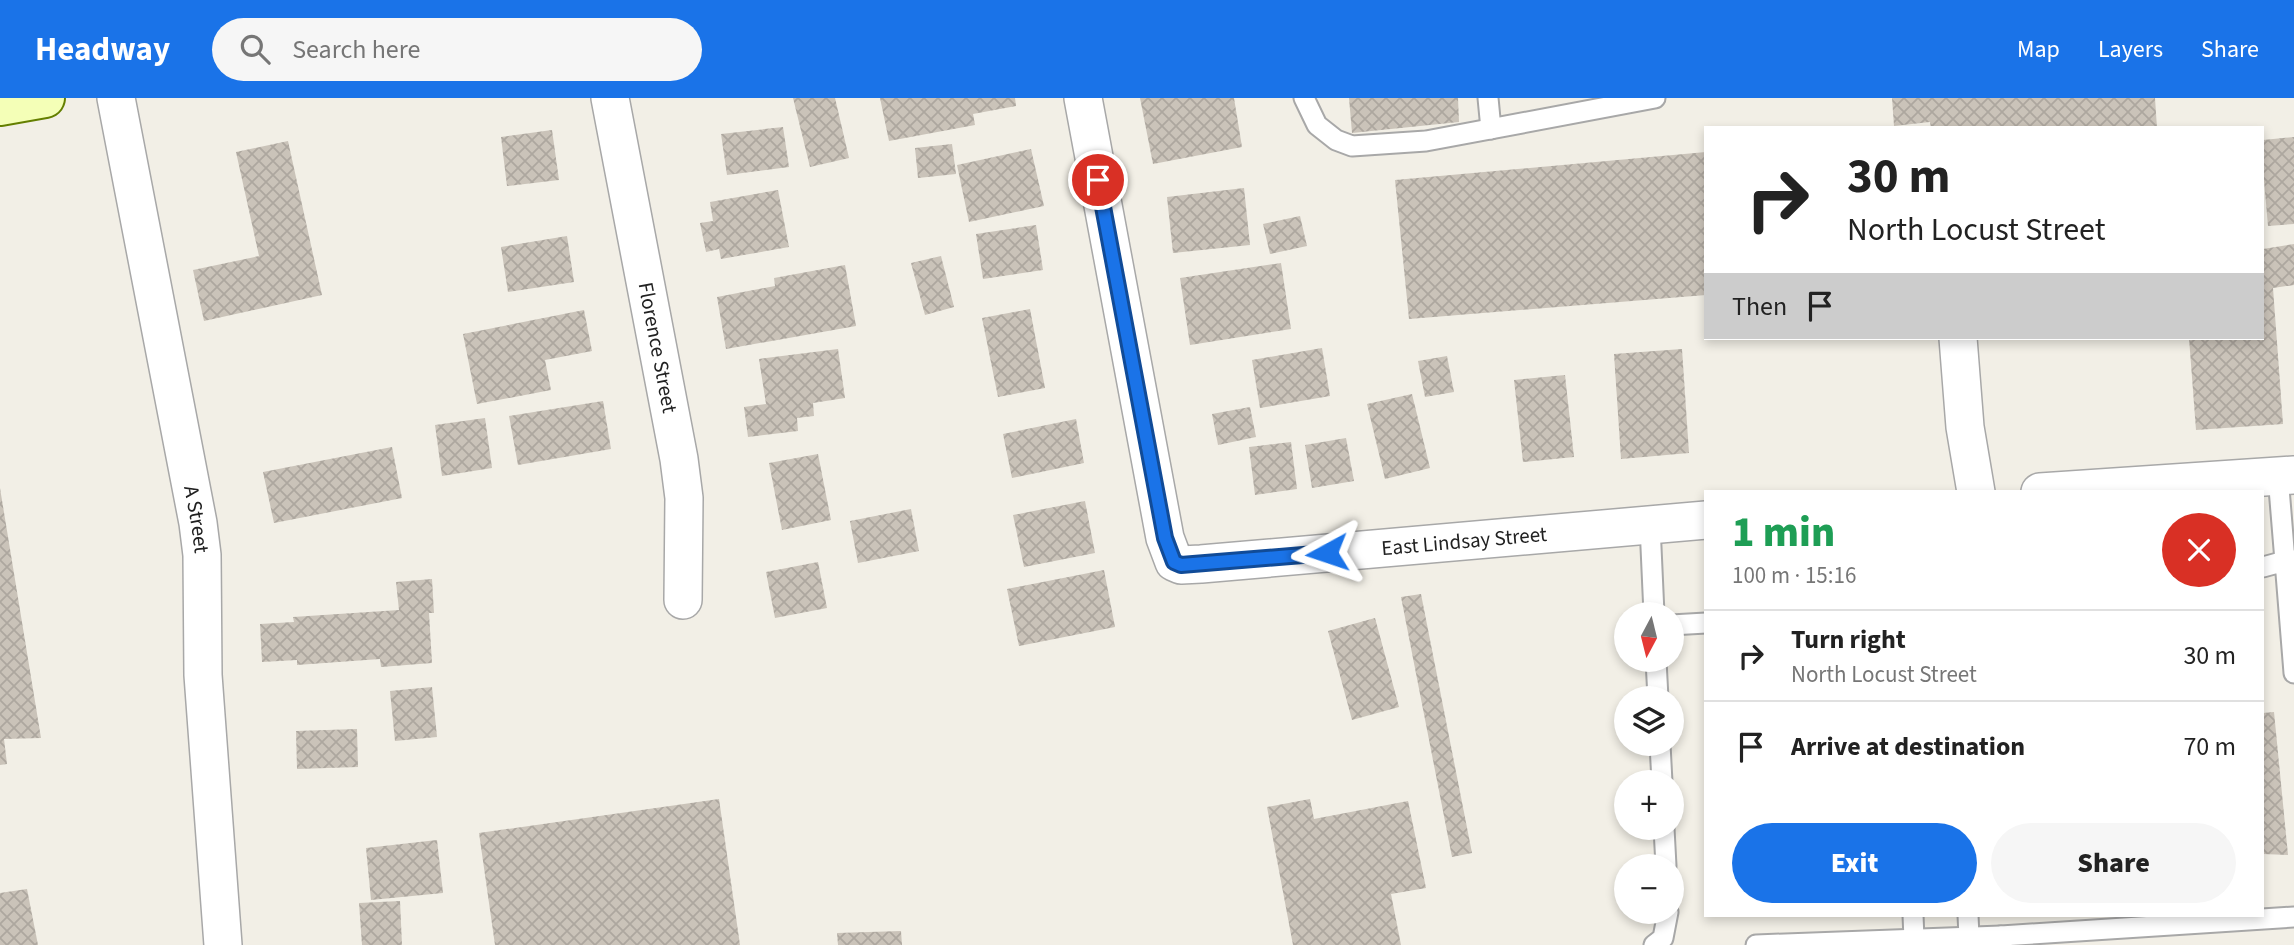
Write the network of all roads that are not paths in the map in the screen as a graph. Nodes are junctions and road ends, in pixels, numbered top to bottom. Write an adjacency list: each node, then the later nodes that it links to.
1 (44, 98): 8 (street)
2 (116, 98): 30 (street, A Street)
3 (610, 98): 18 (street, Florence Street)
4 (1083, 98): 15 (street, East Lindsay Street)
5 (1304, 98): 9 (lane)
6 (1488, 98): 9 (lane)
7 (1655, 98): 9 (lane)
8 (0, 106)
9 (1491, 129)
10 (1958, 340): 12 (street)
11 (2286, 475): 13 (street); 16 (lane)
12 (1976, 490)
13 (2069, 490)
14 (1704, 520): 15 (street, East Lindsay Street)
15 (1650, 525): 19 (lane)
16 (2290, 560): 17 (lane); 22 (lane)
17 (2264, 567)
18 (683, 600)
19 (1653, 602)
20 (1704, 624): 21 (lane)
21 (1684, 625)
22 (2294, 670)
23 (1913, 917): 28 (lane)
24 (1968, 917): 27 (lane)
25 (2294, 917): 29 (lane)
26 (1666, 924): 31 (lane)
27 (1969, 937): 28 (lane); 29 (lane)
28 (1914, 939): 32 (lane)
29 (2001, 940)
30 (223, 945)
31 (1654, 945)
32 (1756, 945)

